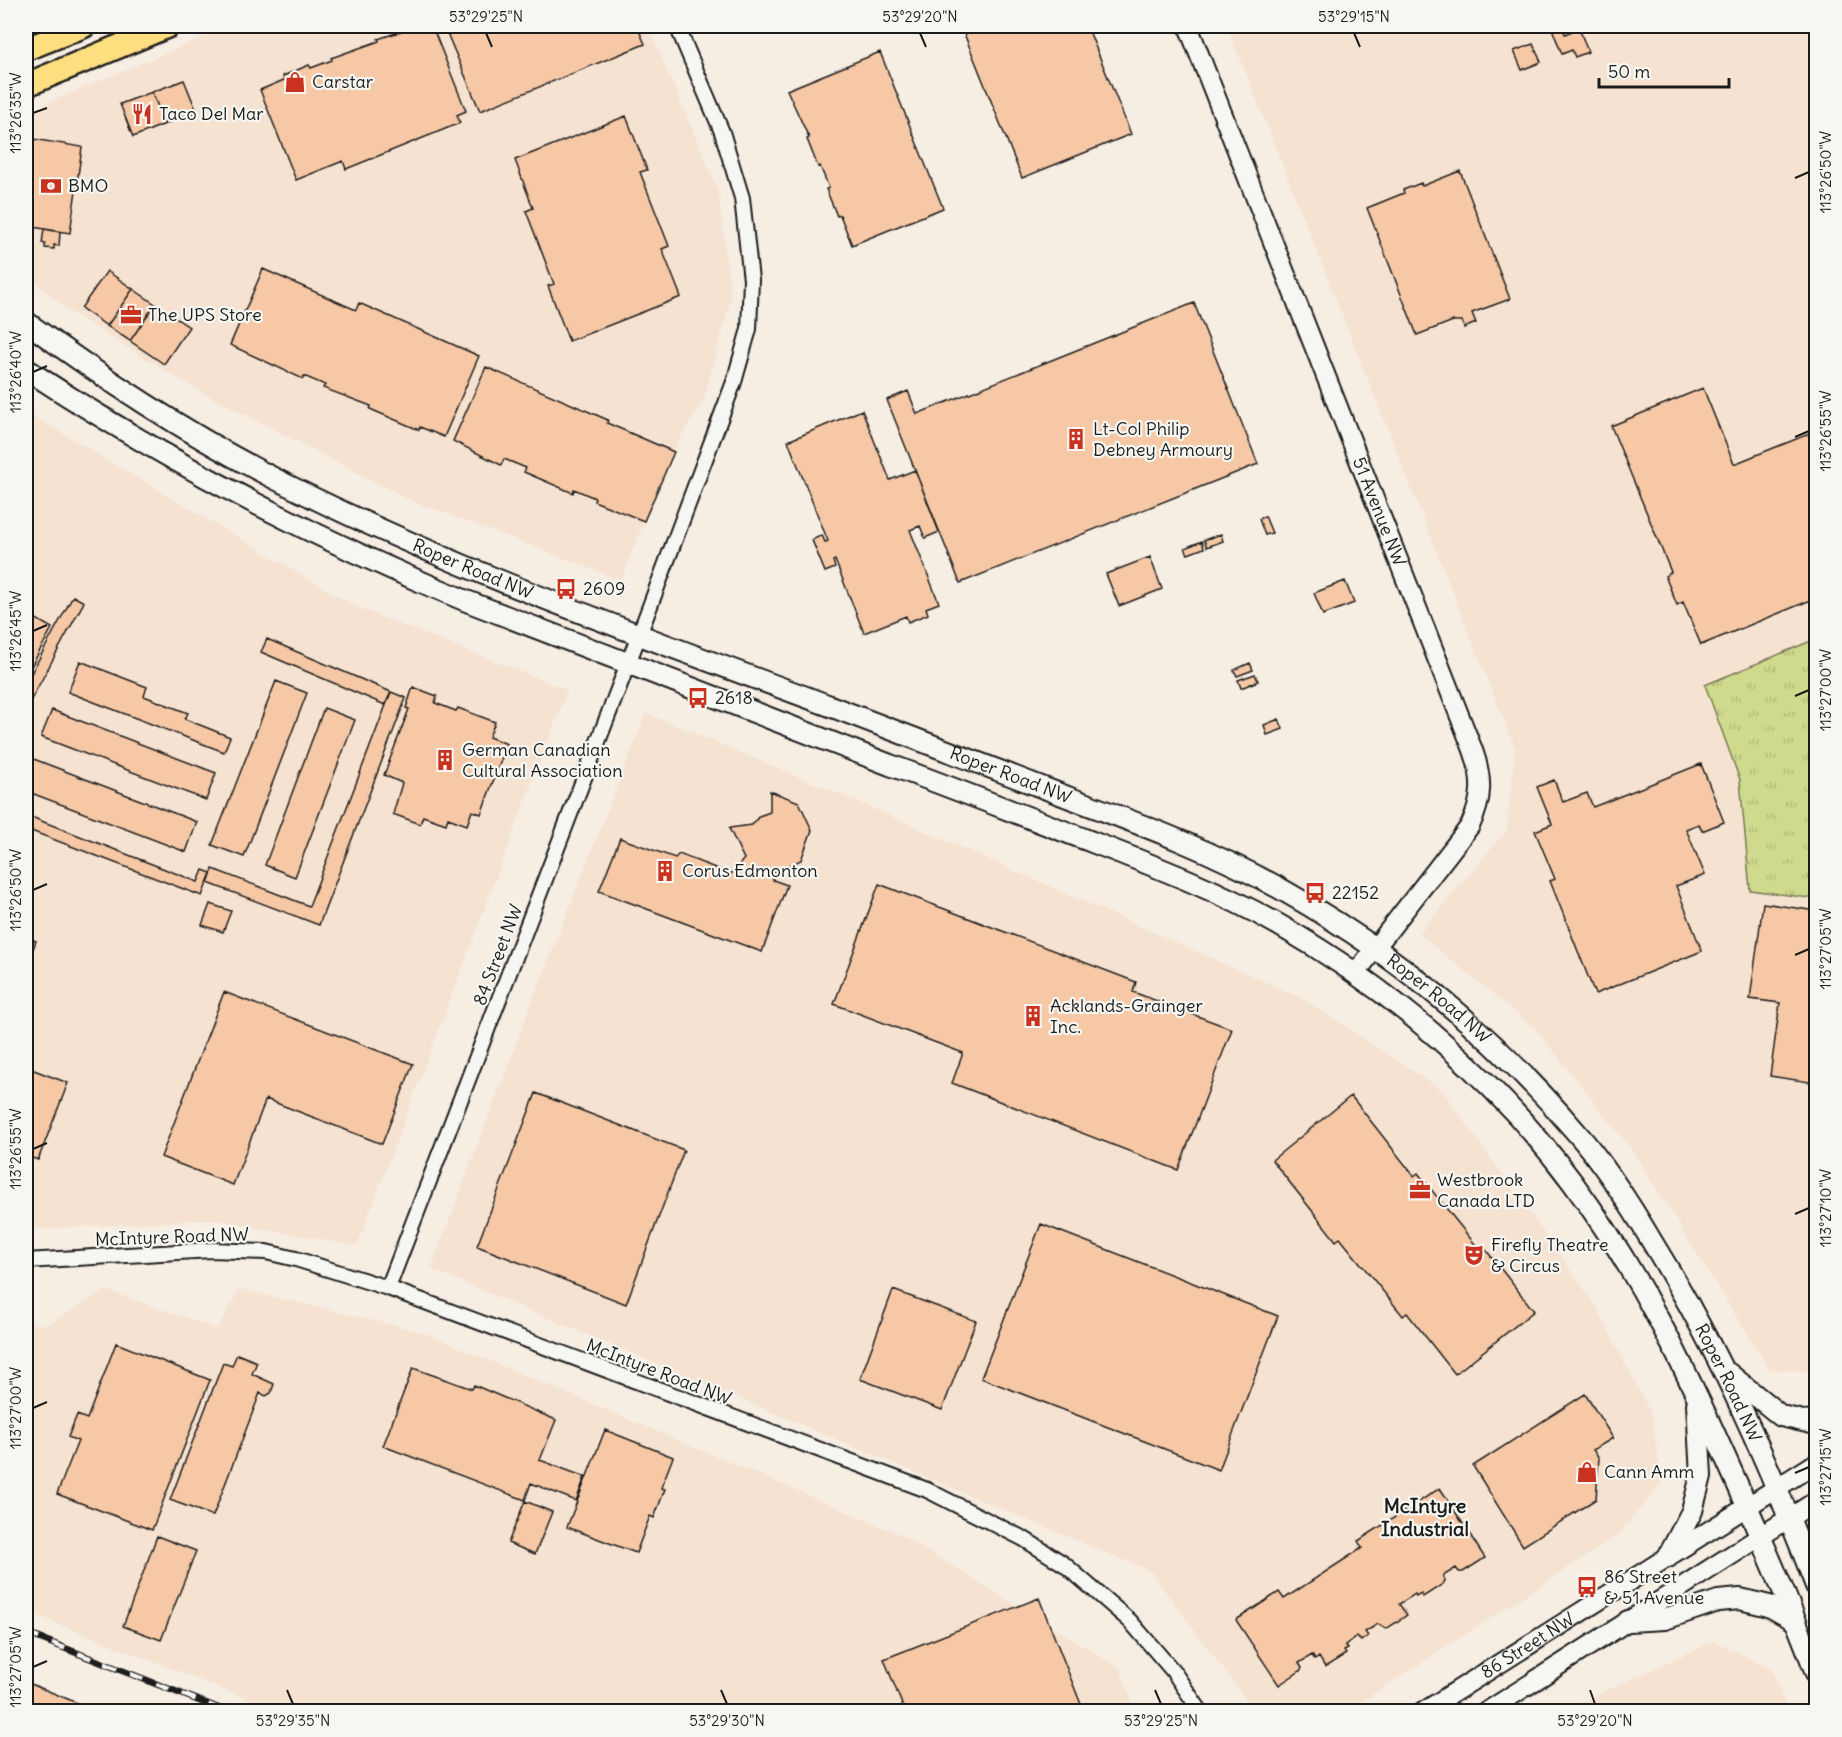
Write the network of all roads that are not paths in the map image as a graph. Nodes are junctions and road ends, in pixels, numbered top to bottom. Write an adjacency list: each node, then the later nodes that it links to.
1 (84, 26): 5 (main road)
2 (168, 26): 6 (main road)
3 (677, 26): 9 (street, 84 Street NW)
4 (1188, 26): 11 (street, 51 Avenue NW)
5 (26, 49)
6 (26, 85)
7 (26, 322): 9 (main road, Roper Road NW)
8 (26, 369): 10 (main road, Roper Road NW)
9 (639, 635): 10 (street, 84 Street NW); 11 (main road, Roper Road NW)
10 (628, 663): 12 (main road, Roper Road NW); 14 (street, 84 Street NW)
11 (1375, 947): 12 (street, 51 Avenue NW); 15 (main road, Roper Road NW)
12 (1355, 974): 16 (main road, Roper Road NW)
13 (26, 1261): 14 (street, McIntyre Road NW)
14 (388, 1288): 29 (street, McIntyre Road NW)
15 (1724, 1369): 17 (main road); 19 (main road, Roper Road NW)
16 (1696, 1390): 21 (main road, Roper Road NW); 24 (main road)
17 (1816, 1424)
18 (1816, 1463): 19 (street, 86 Street NW)
19 (1776, 1488): 21 (street, 86 Street NW); 22 (main road)
20 (1816, 1501): 22 (street, 86 Street NW)
21 (1748, 1507): 23 (main road, Roper Road NW); 24 (street, 86 Street NW)
22 (1788, 1518): 23 (street, 86 Street NW); 25 (main road)
23 (1760, 1537): 26 (street, 86 Street NW); 27 (main road)
24 (1668, 1557): 30 (street, 86 Street NW)
25 (1816, 1586)
26 (1628, 1621): 27 (main road); 31 (street, 86 Street NW)
27 (1796, 1621): 28 (main road)
28 (1816, 1673)
29 (1201, 1712)
30 (1423, 1712)
31 (1486, 1712)

